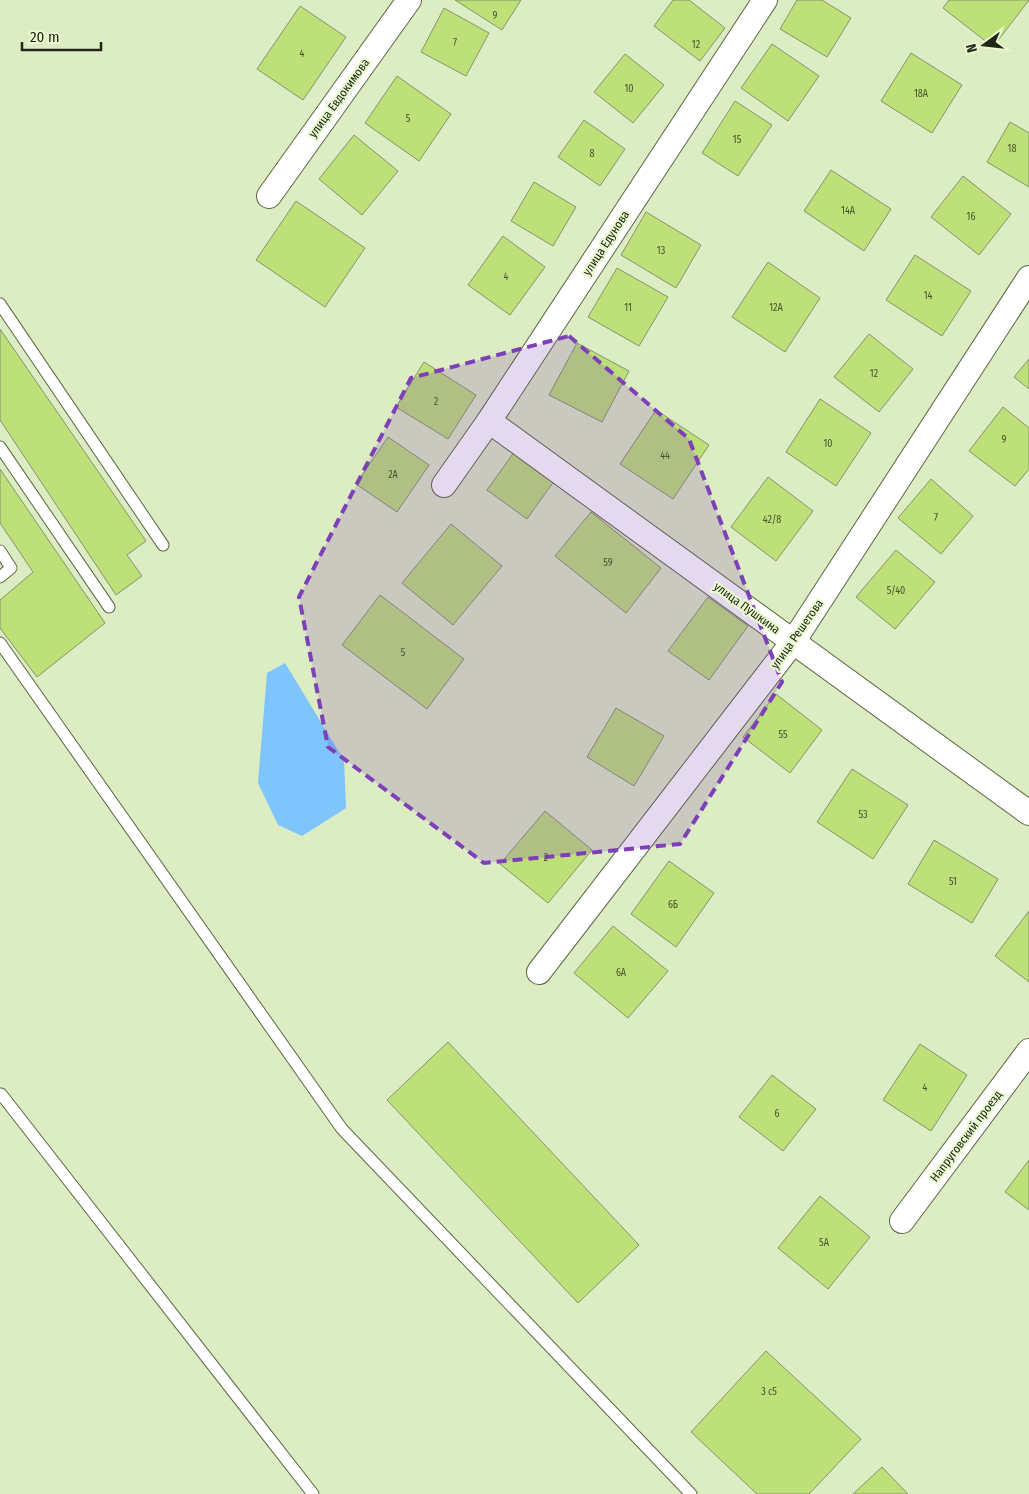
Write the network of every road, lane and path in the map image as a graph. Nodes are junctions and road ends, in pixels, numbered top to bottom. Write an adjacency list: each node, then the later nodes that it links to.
1 (410, 0): 3 (street, улица Евдокимова)
2 (765, 0): 6 (street, улица Едунова)
3 (269, 196)
4 (1029, 278): 13 (street, улица Решетова)
5 (0, 304): 9 (lane)
6 (490, 421): 8 (street, улица Едунова); 13 (street, улица Пушкина)
7 (0, 447): 12 (lane)
8 (444, 485)
9 (163, 545)
10 (0, 551): 11 (lane)
11 (0, 577)
12 (109, 607)
13 (793, 642): 15 (street, улица Пушкина); 16 (street, улица Решетова)
14 (0, 643): 21 (lane)
15 (1029, 813)
16 (539, 972)
17 (1029, 1051): 19 (street, Напруговский проезд)
18 (1, 1094): 20 (lane)
19 (902, 1221)
20 (313, 1494)
21 (691, 1494)

